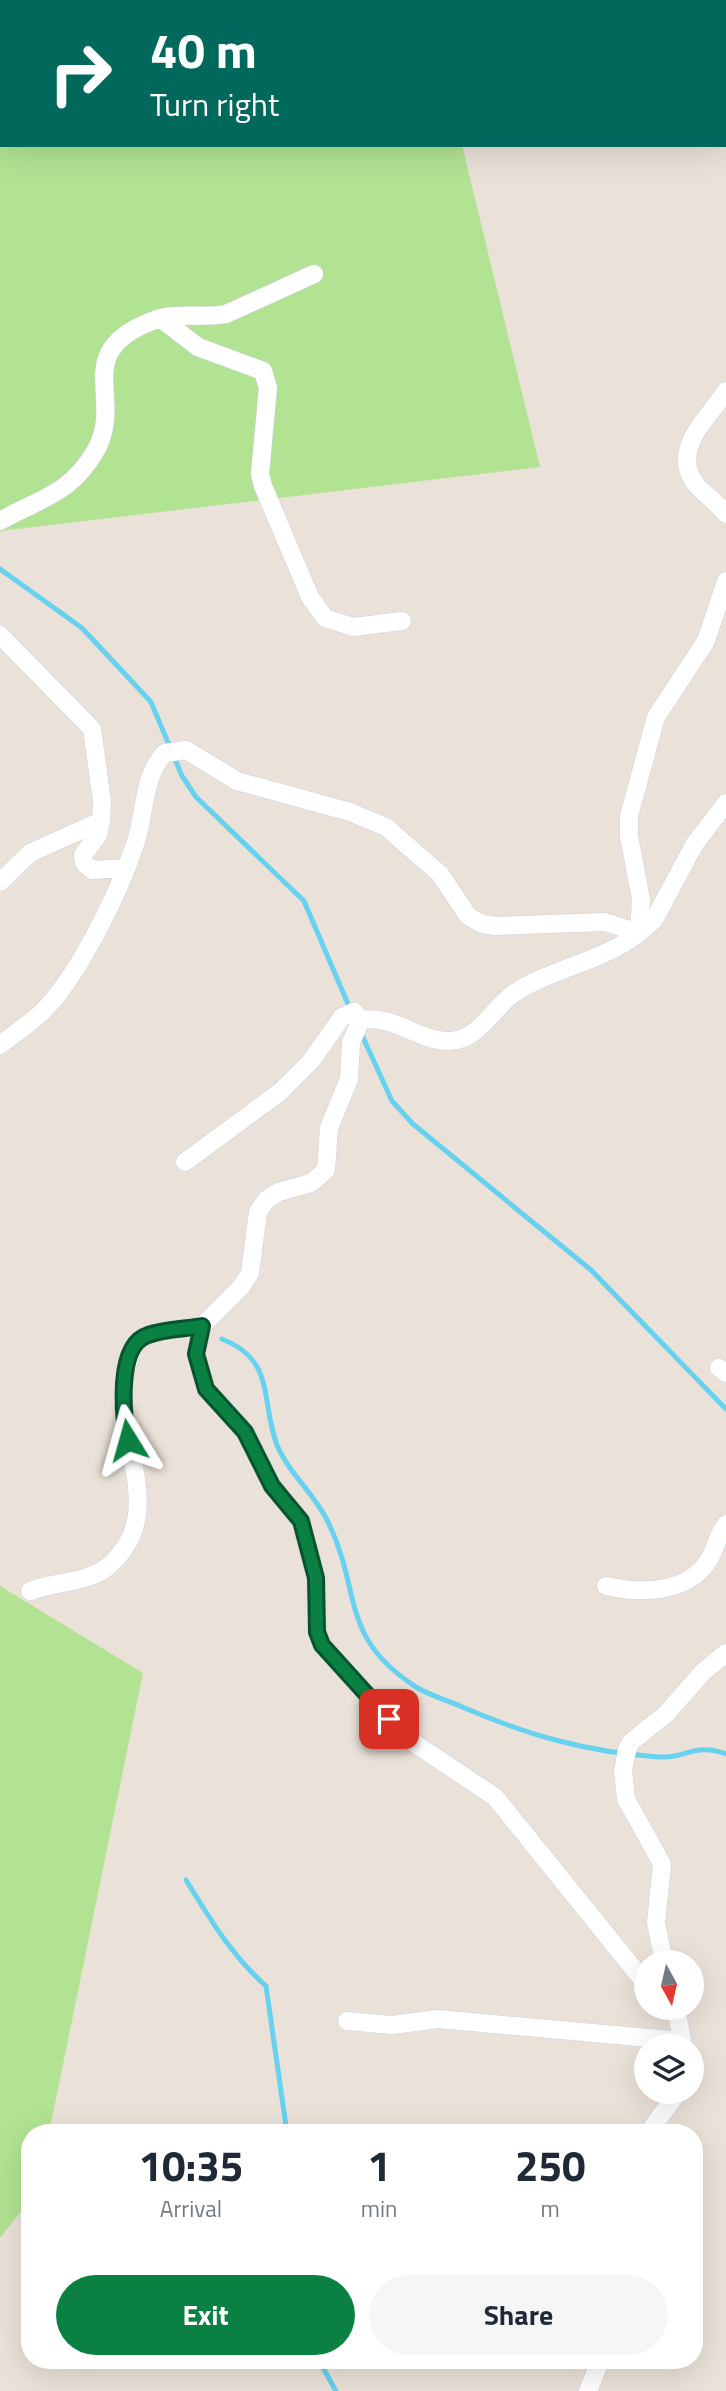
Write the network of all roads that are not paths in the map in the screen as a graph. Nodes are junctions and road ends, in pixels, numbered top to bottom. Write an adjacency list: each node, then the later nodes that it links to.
1 (314, 274): 2 (lane)
2 (160, 318): 5 (lane); 7 (lane)
3 (726, 391): 4 (lane)
4 (726, 514)
5 (0, 521)
6 (726, 581): 13 (lane)
7 (402, 621)
8 (0, 635): 10 (lane)
9 (726, 803): 13 (lane)
10 (101, 821): 11 (lane); 12 (lane)
11 (125, 869): 13 (lane); 15 (lane)
12 (0, 882)
13 (639, 933): 14 (lane)
14 (361, 1020): 16 (lane); 17 (lane)
15 (0, 1045)
16 (185, 1162)
17 (202, 1326): 20 (lane); 23 (lane)
18 (726, 1524): 19 (lane)
19 (606, 1586)
20 (30, 1591)
21 (726, 1653): 22 (lane)
22 (662, 1950)
23 (634, 1969)
24 (347, 2021): 25 (lane)
25 (680, 2030)
26 (670, 2104): 27 (lane)
27 (655, 2124)
28 (597, 2369): 29 (lane)
29 (588, 2391)

